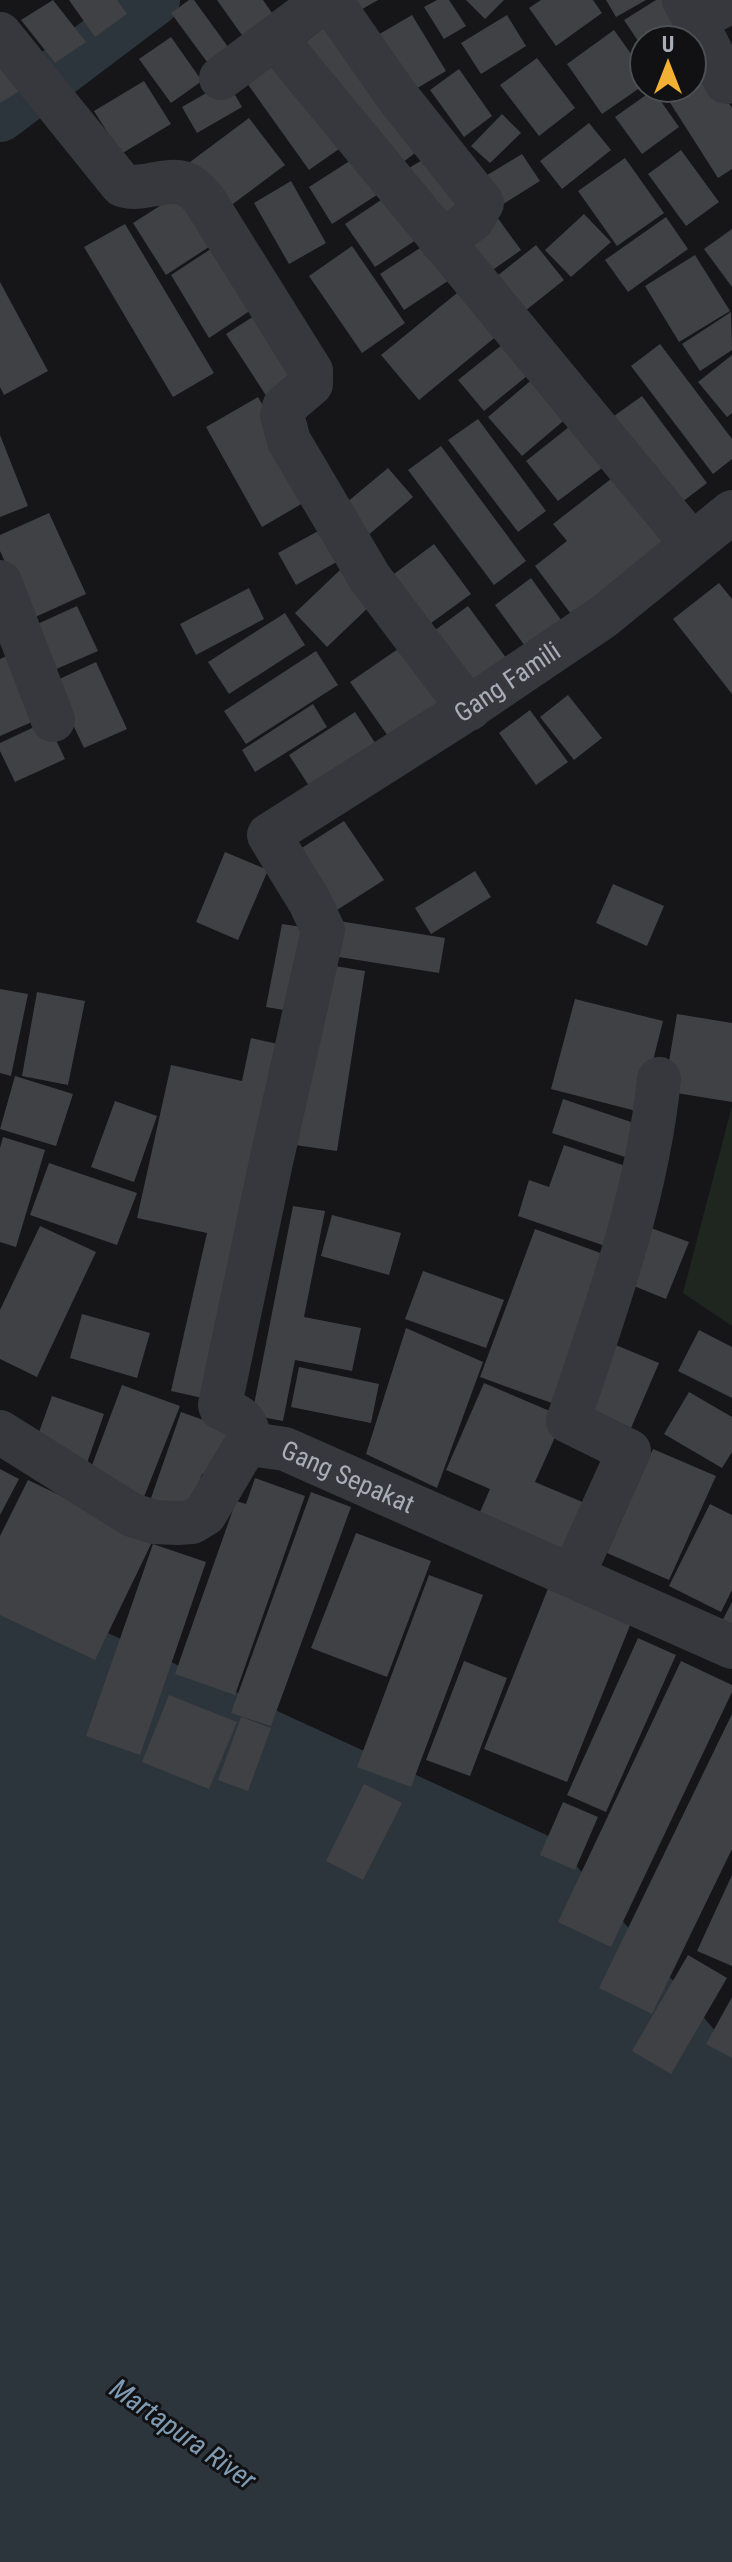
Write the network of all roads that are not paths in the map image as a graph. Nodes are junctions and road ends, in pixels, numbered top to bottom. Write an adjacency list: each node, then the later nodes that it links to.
1 (5, 0): 3 (street)
2 (327, 0): 6 (street); 9 (street)
3 (0, 6)
4 (704, 7): 8 (street)
5 (0, 34): 13 (street)
6 (275, 38): 7 (street); 9 (street)
7 (221, 78)
8 (726, 82)
9 (442, 242): 11 (street)
10 (732, 512): 11 (street, Gang Famili)
11 (692, 544): 13 (street, Gang Famili)
12 (0, 582): 14 (street)
13 (469, 709): 17 (street, Gang Famili)
14 (53, 720)
15 (659, 1079): 18 (street)
16 (0, 1432): 17 (street, Gang Sepakat)
17 (251, 1444): 18 (street, Gang Sepakat)
18 (573, 1575): 19 (street, Gang Sepakat)
19 (732, 1647)

